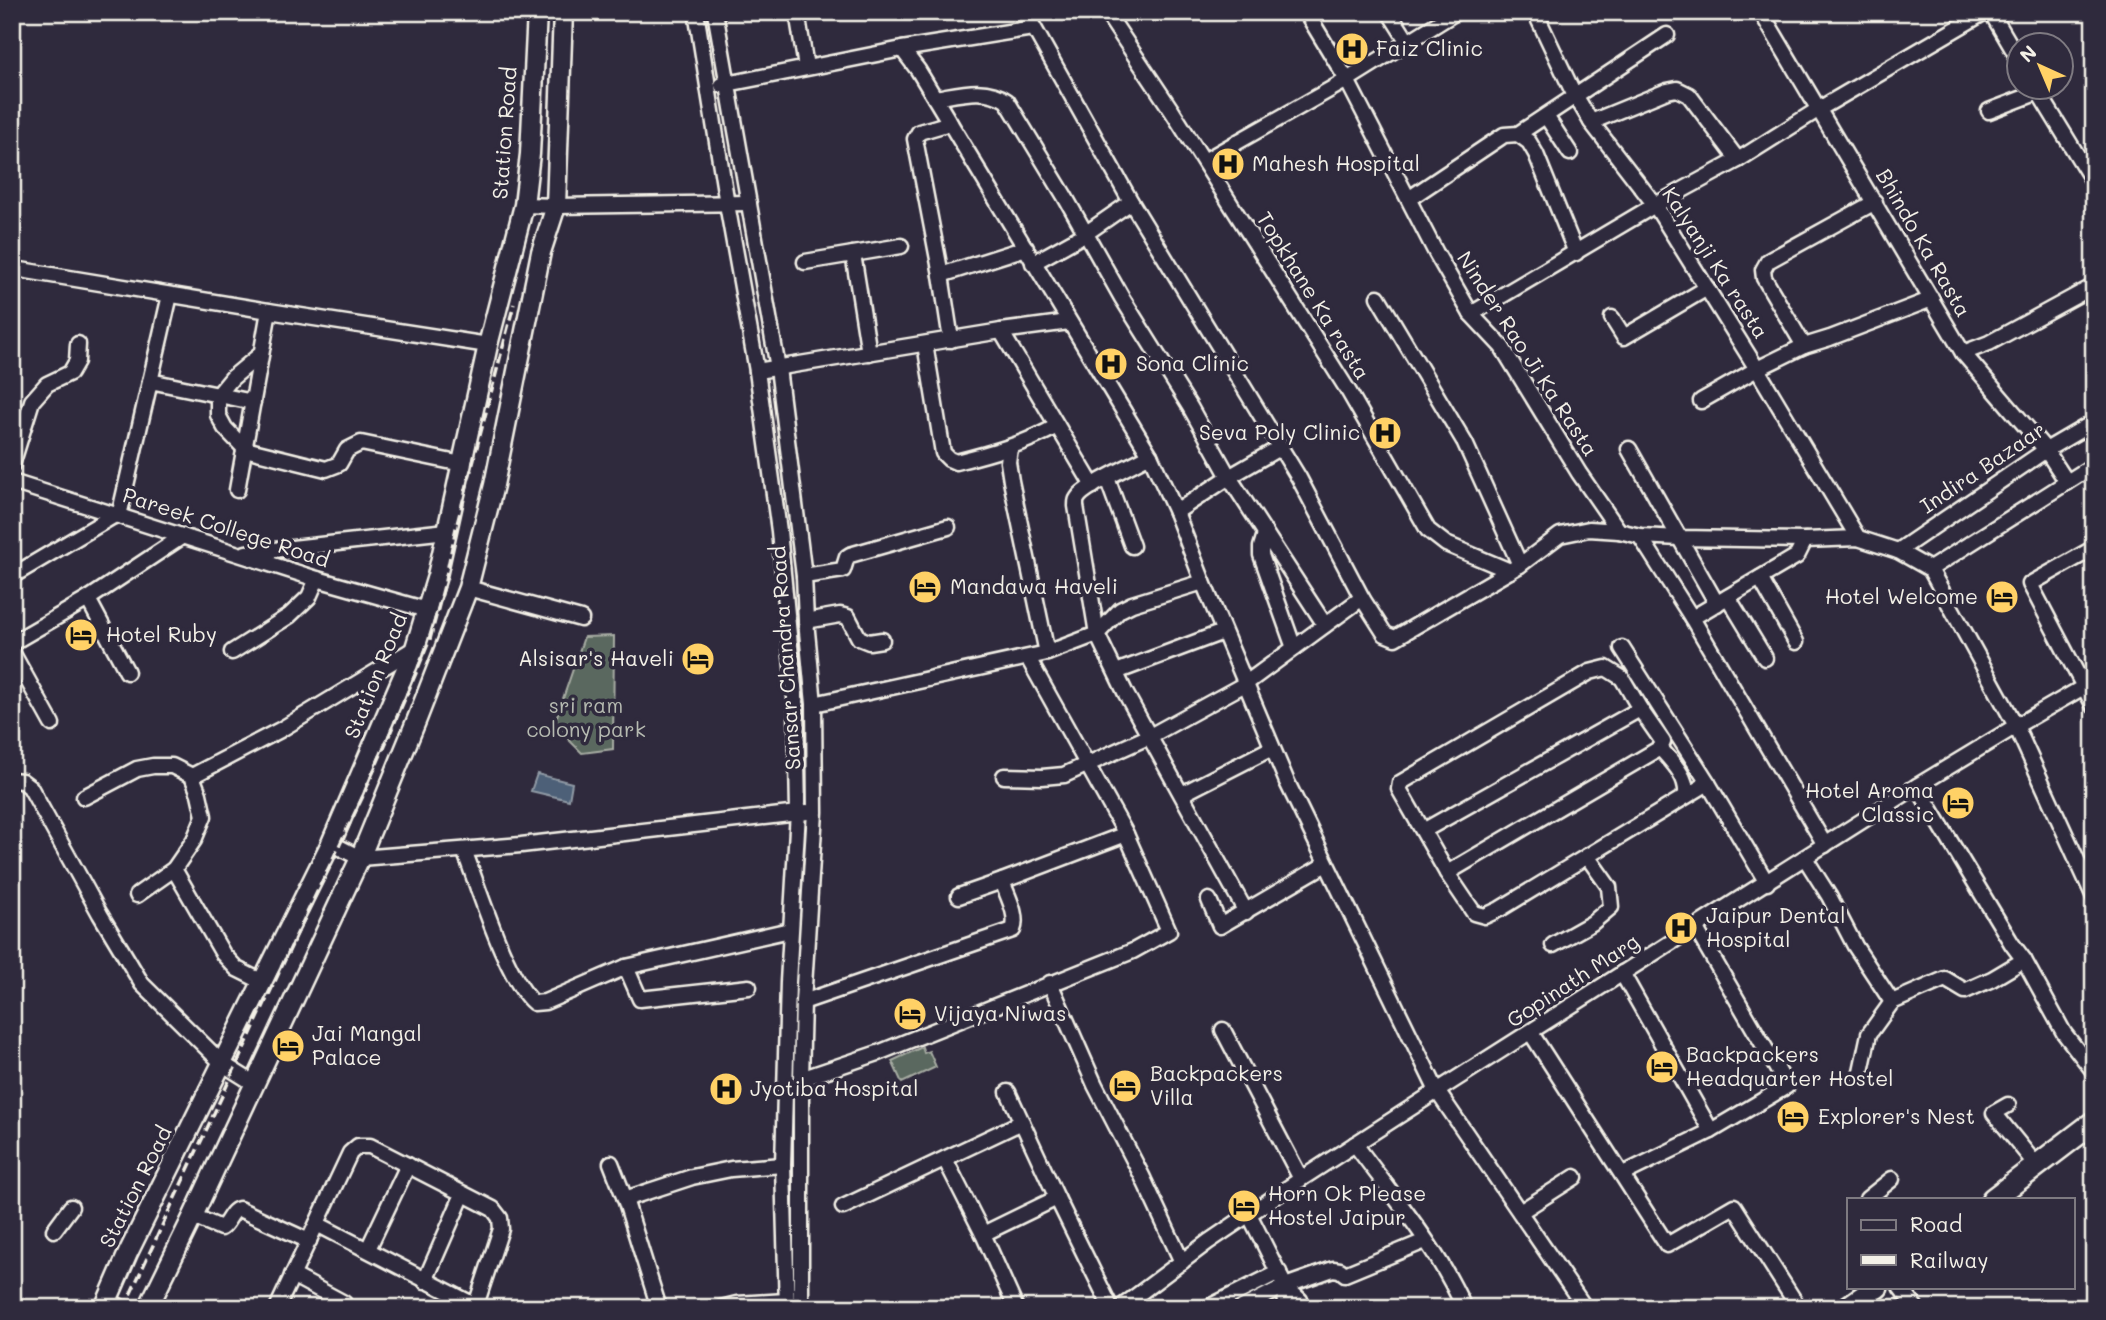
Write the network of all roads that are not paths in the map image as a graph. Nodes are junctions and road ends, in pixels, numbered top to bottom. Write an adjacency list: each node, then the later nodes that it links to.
1 (537, 12): 43 (main road, Station Road)
2 (563, 12): 45 (main road)
3 (696, 12): 23 (street, Sansar Chandra Road)
4 (715, 12): 22 (street, Sansar Chandra Road)
5 (797, 12): 20 (street)
6 (1025, 12): 15 (street)
7 (1106, 12): 36 (street, Topkhane Ka rasta)
8 (1306, 12): 21 (street, Ninder Rao Ji Ka Rasta)
9 (1389, 12): 18 (street)
10 (1456, 12): 18 (street)
11 (1535, 12): 24 (street, Kalyanji Ka rasta)
12 (1761, 12): 28 (street, Bhindo Ka Rasta)
13 (1985, 12): 28 (street)
14 (1991, 12): 16 (street)
15 (1033, 27): 19 (street); 39 (street)
16 (2004, 34)
17 (1667, 35): 24 (street)
18 (1408, 42): 21 (street)
19 (902, 49): 20 (street); 25 (street)
20 (806, 67): 22 (street)
21 (1348, 80): 36 (street); 38 (street, Ninder Rao Ji Ka Rasta)
22 (729, 84): 23 (street); 41 (street, Sansar Chandra Road)
23 (708, 89): 42 (street, Sansar Chandra Road)
24 (1576, 96): 30 (street); 31 (street, Kalyanji Ka rasta)
25 (935, 98): 32 (street); 46 (street)
26 (2010, 102): 29 (street)
27 (2044, 102): 37 (street)
28 (1819, 109): 35 (street); 40 (street, Bhindo Ka Rasta)
29 (1989, 111)
30 (1546, 116): 33 (street); 34 (street)
31 (1591, 122): 35 (street); 44 (street, Kalyanji Ka rasta)
32 (950, 123): 48 (street); 54 (street)
33 (1518, 134): 38 (street); 49 (street)
34 (1570, 153)
35 (1738, 160): 44 (street)
36 (1204, 161): 112 (street, Topkhane Ka rasta)
37 (2094, 183)
38 (1410, 198): 61 (street, Ninder Rao Ji Ka Rasta)
39 (1131, 202): 46 (street); 83 (street)
40 (1875, 202): 59 (street, Bhindo Ka Rasta); 69 (street)
41 (749, 203): 42 (street); 73 (street, Sansar Chandra Road)
42 (727, 204): 45 (street); 75 (street, Sansar Chandra Road)
43 (524, 205): 45 (street); 68 (main road, Station Road)
44 (1655, 205): 49 (street); 56 (street, Kalyanji Ka rasta)
45 (556, 206): 119 (main road)
46 (1085, 234): 52 (street); 91 (street)
47 (901, 246): 50 (street)
48 (1026, 248): 52 (street); 54 (street)
49 (1576, 253): 61 (street)
50 (853, 254): 51 (street); 70 (street)
51 (805, 262)
52 (1033, 263): 63 (street)
53 (21, 270): 57 (street)
54 (941, 275): 65 (street)
55 (2094, 286): 71 (street)
56 (1707, 288): 62 (street); 74 (street, Kalyanji Ka rasta)
57 (170, 295): 60 (street); 76 (street)
58 (1378, 297): 112 (street)
59 (1932, 299): 69 (street); 71 (street, Bhindo Ka Rasta)
60 (269, 311): 68 (street); 72 (street)
61 (1471, 314): 101 (street, Ninder Rao Ji Ka Rasta)
62 (1612, 318)
63 (1069, 322): 64 (street); 87 (street)
64 (1001, 331): 65 (street); 81 (street)
65 (951, 340): 67 (street)
66 (78, 344): 89 (street)
67 (925, 344): 70 (street); 82 (street)
68 (488, 345): 88 (main road, Station Road)
69 (1804, 346): 74 (street)
70 (869, 353): 73 (street)
71 (1964, 353): 86 (street, Bhindo Ka Rasta)
72 (261, 354): 77 (street); 79 (street)
73 (778, 368): 75 (street); 115 (street, Sansar Chandra Road)
74 (1757, 369): 78 (street); 106 (street, Kalyanji Ka rasta)
75 (757, 371): 163 (street, Sansar Chandra Road)
76 (150, 381): 77 (street); 98 (street)
77 (218, 395): 79 (street); 84 (street)
78 (1701, 401)
79 (253, 402): 84 (street)
80 (2094, 422): 86 (street, Indira Bazaar)
81 (1057, 426): 82 (street); 95 (street)
82 (1010, 448): 138 (street)
83 (1279, 448): 91 (street); 120 (street)
84 (244, 449): 88 (street); 96 (street)
85 (1629, 449): 105 (street)
86 (2046, 450): 94 (street, Bhindo Ka Rasta); 110 (street, Indira Bazaar)
87 (1150, 455): 92 (street); 97 (street)
88 (462, 464): 100 (main road, Station Road)
89 (12, 465)
90 (2094, 465): 94 (street)
91 (1229, 477): 97 (street); 102 (street)
92 (1107, 478): 95 (street); 108 (street)
93 (12, 482): 98 (street, Pareek College Road)
94 (2067, 482): 113 (street)
95 (1093, 486): 129 (street)
96 (237, 490)
97 (1176, 512): 118 (street)
98 (117, 515): 104 (street, Pareek College Road); 114 (street)
99 (948, 527): 115 (street)
100 (447, 531): 111 (street); 123 (main road, Station Road)
101 (1619, 531): 103 (street); 112 (street)
102 (1265, 534): 127 (street); 134 (street)
103 (1640, 536): 105 (street); 124 (street)
104 (183, 537): 111 (street, Pareek College Road); 121 (street)
105 (1680, 538): 107 (street); 122 (street)
106 (1858, 538): 107 (street); 110 (street)
107 (1805, 540): 116 (street)
108 (1132, 546)
109 (2094, 548): 144 (street)
110 (1898, 551): 113 (street)
111 (239, 554): 117 (street, Pareek College Road)
112 (1515, 568): 120 (street)
113 (1930, 569): 149 (street)
114 (12, 576)
115 (804, 576): 126 (street, Sansar Chandra Road)
116 (1760, 578): 122 (street); 131 (street)
117 (317, 579): 123 (street, Pareek College Road); 137 (street)
118 (1203, 582): 128 (street); 129 (street)
119 (468, 588): 125 (street); 170 (main road)
120 (1362, 598): 127 (street)
121 (88, 599): 132 (street); 141 (street)
122 (1722, 600): 124 (street); 140 (street)
123 (427, 610): 133 (main road, Station Road)
124 (1692, 618): 167 (street)
125 (581, 620)
126 (806, 621): 130 (street); 145 (street, Sansar Chandra Road)
127 (1325, 625): 134 (street)
128 (1223, 632): 142 (street); 143 (street)
129 (1097, 634): 138 (street); 142 (street)
130 (882, 640)
131 (1796, 642)
132 (12, 643)
133 (415, 648): 154 (street); 166 (main road, Station Road)
134 (1294, 648): 143 (street)
135 (1622, 648): 157 (street)
136 (12, 652): 148 (street)
137 (232, 652)
138 (1047, 653): 139 (street)
139 (1028, 658): 145 (street); 153 (street)
140 (1765, 658)
141 (127, 672)
142 (1116, 672): 150 (street)
143 (1245, 684): 150 (street); 151 (street)
144 (2088, 685): 146 (street); 149 (street, Gopinath Marg)
145 (814, 704): 162 (street, Sansar Chandra Road)
146 (2094, 706)
147 (1640, 709): 152 (street); 164 (street); 164 (street)
148 (52, 724)
149 (2016, 726): 158 (street, Gopinath Marg); 179 (street)
150 (1150, 736): 153 (street); 159 (street)
151 (1272, 748): 159 (street); 172 (street)
152 (1660, 748): 160 (street); 174 (street)
153 (1087, 765): 155 (street); 165 (street)
154 (191, 776): 161 (street); 173 (street)
155 (1004, 776)
156 (12, 780): 195 (street)
157 (1708, 783): 160 (street); 176 (street)
158 (1917, 786): 167 (street, Gopinath Marg); 185 (street)
159 (1182, 794): 181 (street)
160 (1686, 796): 169 (street)
161 (84, 797)
162 (815, 812): 163 (street); 191 (street, Sansar Chandra Road)
163 (798, 813): 168 (street); 183 (street, Sansar Chandra Road)
164 (1423, 831): 174 (street)
165 (1126, 834): 175 (street); 189 (street)
166 (331, 843): 170 (street); 188 (main road, Station Road)
167 (1825, 845): 171 (street, Gopinath Marg)
168 (464, 850): 170 (street); 186 (street)
169 (1587, 856): 174 (street); 184 (street)
170 (360, 858): 199 (main road)
171 (1805, 858): 176 (street, Gopinath Marg); 192 (street)
172 (1326, 864): 181 (street); 200 (street)
173 (174, 869): 177 (street); 188 (street)
174 (1447, 873)
175 (1002, 881): 178 (street); 191 (street)
176 (1767, 883): 182 (street, Gopinath Marg)
177 (137, 895)
178 (959, 896)
179 (2094, 897)
180 (1209, 900): 181 (street)
181 (1247, 912)
182 (1695, 927): 187 (street, Gopinath Marg); 205 (street)
183 (790, 930): 186 (street); 210 (street, Sansar Chandra Road)
184 (1553, 945)
185 (2024, 960): 192 (street); 196 (street)
186 (626, 967): 190 (street)
187 (1622, 973): 194 (street, Gopinath Marg); 205 (street)
188 (263, 982): 195 (main road, Station Road)
189 (1050, 983): 198 (street); 232 (street)
190 (749, 987)
191 (803, 1002): 198 (street, Sansar Chandra Road)
192 (1892, 1002): 197 (street)
193 (1223, 1030): 214 (street)
194 (1531, 1033): 200 (street, Gopinath Marg); 212 (street)
195 (223, 1064): 199 (street); 240 (main road, Station Road)
196 (2094, 1072)
197 (1860, 1076)
198 (801, 1079): 246 (street, Sansar Chandra Road)
199 (255, 1084): 225 (main road)
200 (1437, 1091): 206 (street, Gopinath Marg); 223 (street)
201 (1008, 1093): 203 (street)
202 (2008, 1104): 211 (street)
203 (1023, 1122): 207 (street); 217 (street)
204 (2094, 1122): 211 (highway)
205 (1712, 1131): 212 (street)
206 (1355, 1144): 214 (street, Gopinath Marg); 230 (street)
207 (945, 1159): 222 (street); 228 (street)
208 (611, 1163): 220 (street)
209 (408, 1165): 216 (street); 226 (street); 231 (street)
210 (783, 1165): 220 (street); 239 (street, Sansar Chandra Road)
211 (2037, 1166): 219 (highway)
212 (1623, 1174): 256 (street)
213 (1575, 1177): 223 (street)
214 (1301, 1179): 224 (street, Gopinath Marg)
215 (1892, 1179): 218 (street)
216 (463, 1194): 235 (street); 241 (street)
217 (1057, 1198): 228 (street); 248 (street)
218 (1868, 1198)
219 (1994, 1198)
220 (625, 1199): 244 (street)
221 (71, 1207): 227 (street)
222 (844, 1207)
223 (1520, 1212): 255 (street)
224 (1249, 1214): 232 (street, Gopinath Marg); 234 (street)
225 (193, 1216): 229 (street); 242 (main road)
226 (317, 1224): 229 (street); 231 (street)
227 (54, 1230)
228 (983, 1234): 247 (street)
229 (309, 1241): 233 (street)
230 (1425, 1241): 234 (street); 254 (street)
231 (368, 1249): 235 (street)
232 (1182, 1262): 249 (street, Gopinath Marg)
233 (292, 1275): 238 (street); 243 (street)
234 (1282, 1279): 250 (street); 251 (street); 252 (street); 253 (street)
235 (425, 1280): 241 (street)
236 (1876, 1288): 257 (highway)
237 (1901, 1288): 258 (street)
238 (344, 1303)
239 (786, 1304): 245 (street)
240 (111, 1305)
241 (476, 1307)
242 (148, 1308)
243 (278, 1308)
244 (659, 1308)
245 (721, 1308)
246 (801, 1308)
247 (1016, 1308)
248 (1111, 1308)
249 (1120, 1308)
250 (1207, 1308)
251 (1242, 1308)
252 (1286, 1308)
253 (1304, 1308)
254 (1464, 1308)
255 (1586, 1308)
256 (1799, 1308)
257 (1847, 1308)
258 (1916, 1308)

